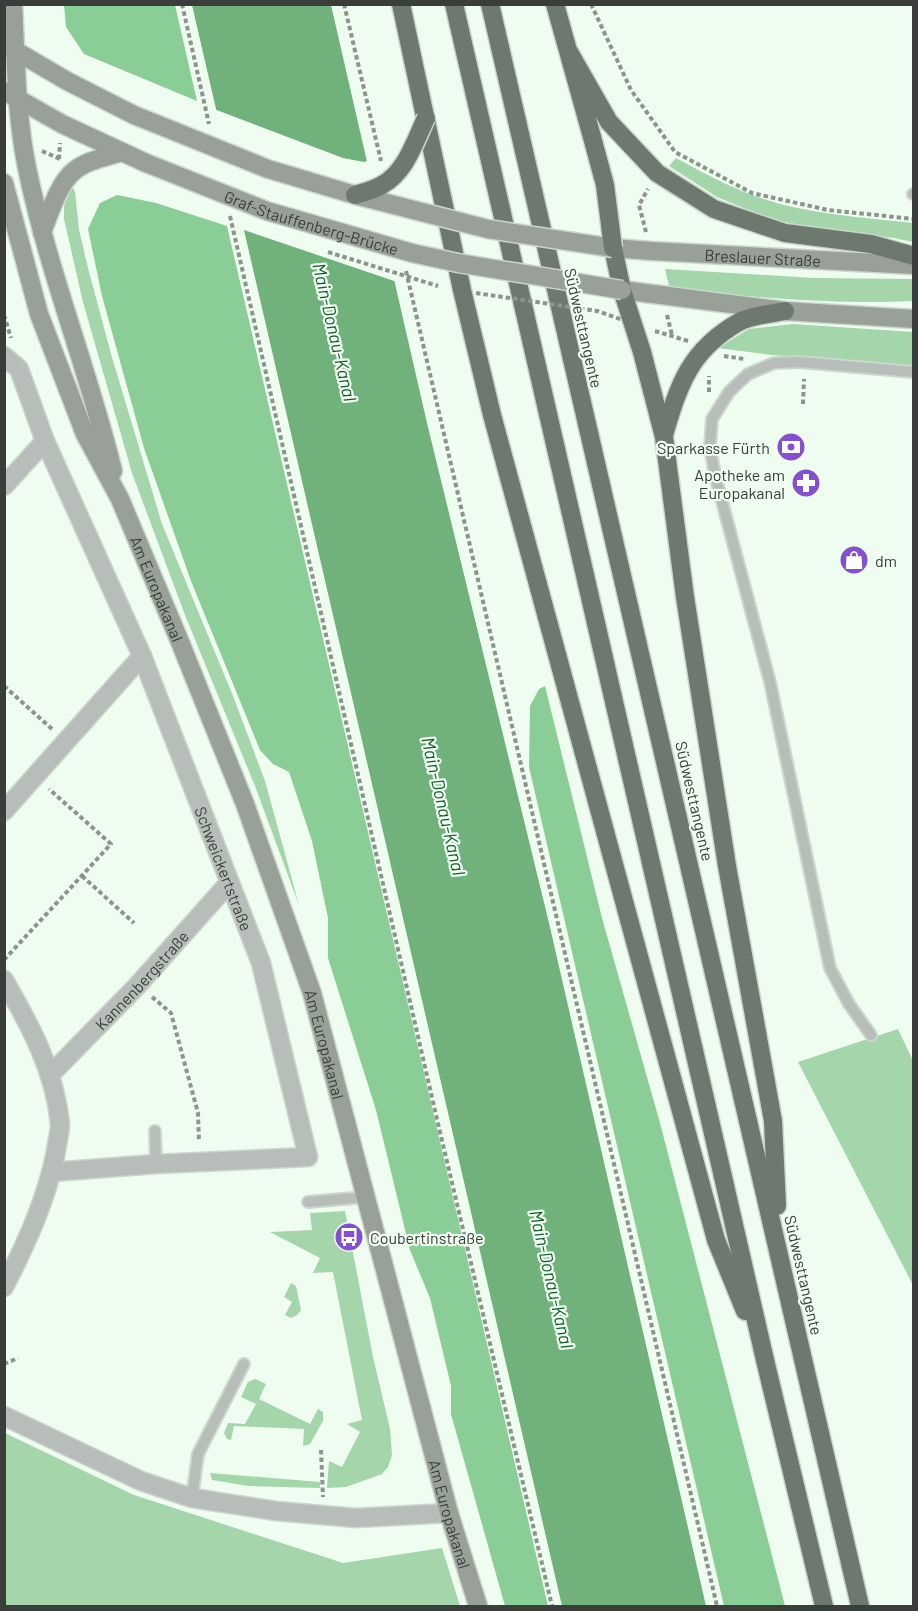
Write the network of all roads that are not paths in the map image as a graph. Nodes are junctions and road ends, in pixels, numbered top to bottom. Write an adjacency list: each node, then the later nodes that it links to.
1 (13, 4): 6 (main road, Am Europakanal)
2 (401, 4): 9 (highway)
3 (454, 4): 41 (highway)
4 (490, 4): 39 (highway, Südwesttangente)
5 (555, 4): 7 (highway)
6 (10, 48): 8 (main road, Am Europakanal); 12 (main road, bridge)
7 (569, 52): 15 (highway, bridge); 16 (highway)
8 (12, 96): 10 (main road, Graf-Stauffenberg-Brücke); 14 (main road, Am Europakanal)
9 (426, 118): 12 (highway, bridge); 13 (highway)
10 (122, 152): 14 (main road); 17 (main road, Graf-Stauffenberg-Brücke, bridge)
11 (4, 183): 27 (main road, Am Europakanal)
12 (355, 195): 13 (main road, bridge)
13 (449, 220): 15 (main road, bridge); 17 (highway)
14 (42, 232): 27 (main road, Am Europakanal)
15 (619, 249): 18 (main road, Breslauer Straße); 19 (highway)
16 (914, 256)
17 (458, 263): 19 (main road, Graf-Stauffenberg-Brücke, bridge); 41 (highway)
18 (914, 265)
19 (622, 290): 20 (main road); 24 (highway)
20 (785, 311): 21 (main road); 24 (highway)
21 (914, 319)
22 (4, 356): 25 (street, Schweickertstraße)
23 (914, 372): 32 (lane)
24 (664, 437): 39 (highway)
25 (45, 441): 26 (street); 28 (street, Schweickertstraße)
26 (4, 486)
27 (120, 499): 37 (main road, Am Europakanal)
28 (142, 656): 29 (street); 30 (street, Schweickertstraße)
29 (4, 811)
30 (229, 883): 33 (street, Kannenbergstraße); 35 (street, Schweickertstraße)
31 (4, 980): 33 (street)
32 (871, 1035)
33 (50, 1075): 36 (street)
34 (154, 1131): 35 (lane)
35 (156, 1164): 36 (street, Schweickertstraße)
36 (52, 1172): 40 (street)
37 (366, 1197): 38 (lane); 45 (main road, Am Europakanal)
38 (308, 1202)
39 (779, 1253): 48 (highway, Südwesttangente)
40 (4, 1287)
41 (765, 1360): 47 (highway)
42 (244, 1364): 44 (lane)
43 (4, 1416): 44 (street)
44 (192, 1498): 45 (street)
45 (449, 1513): 46 (main road, Am Europakanal)
46 (478, 1606)
47 (824, 1606)
48 (860, 1606)

